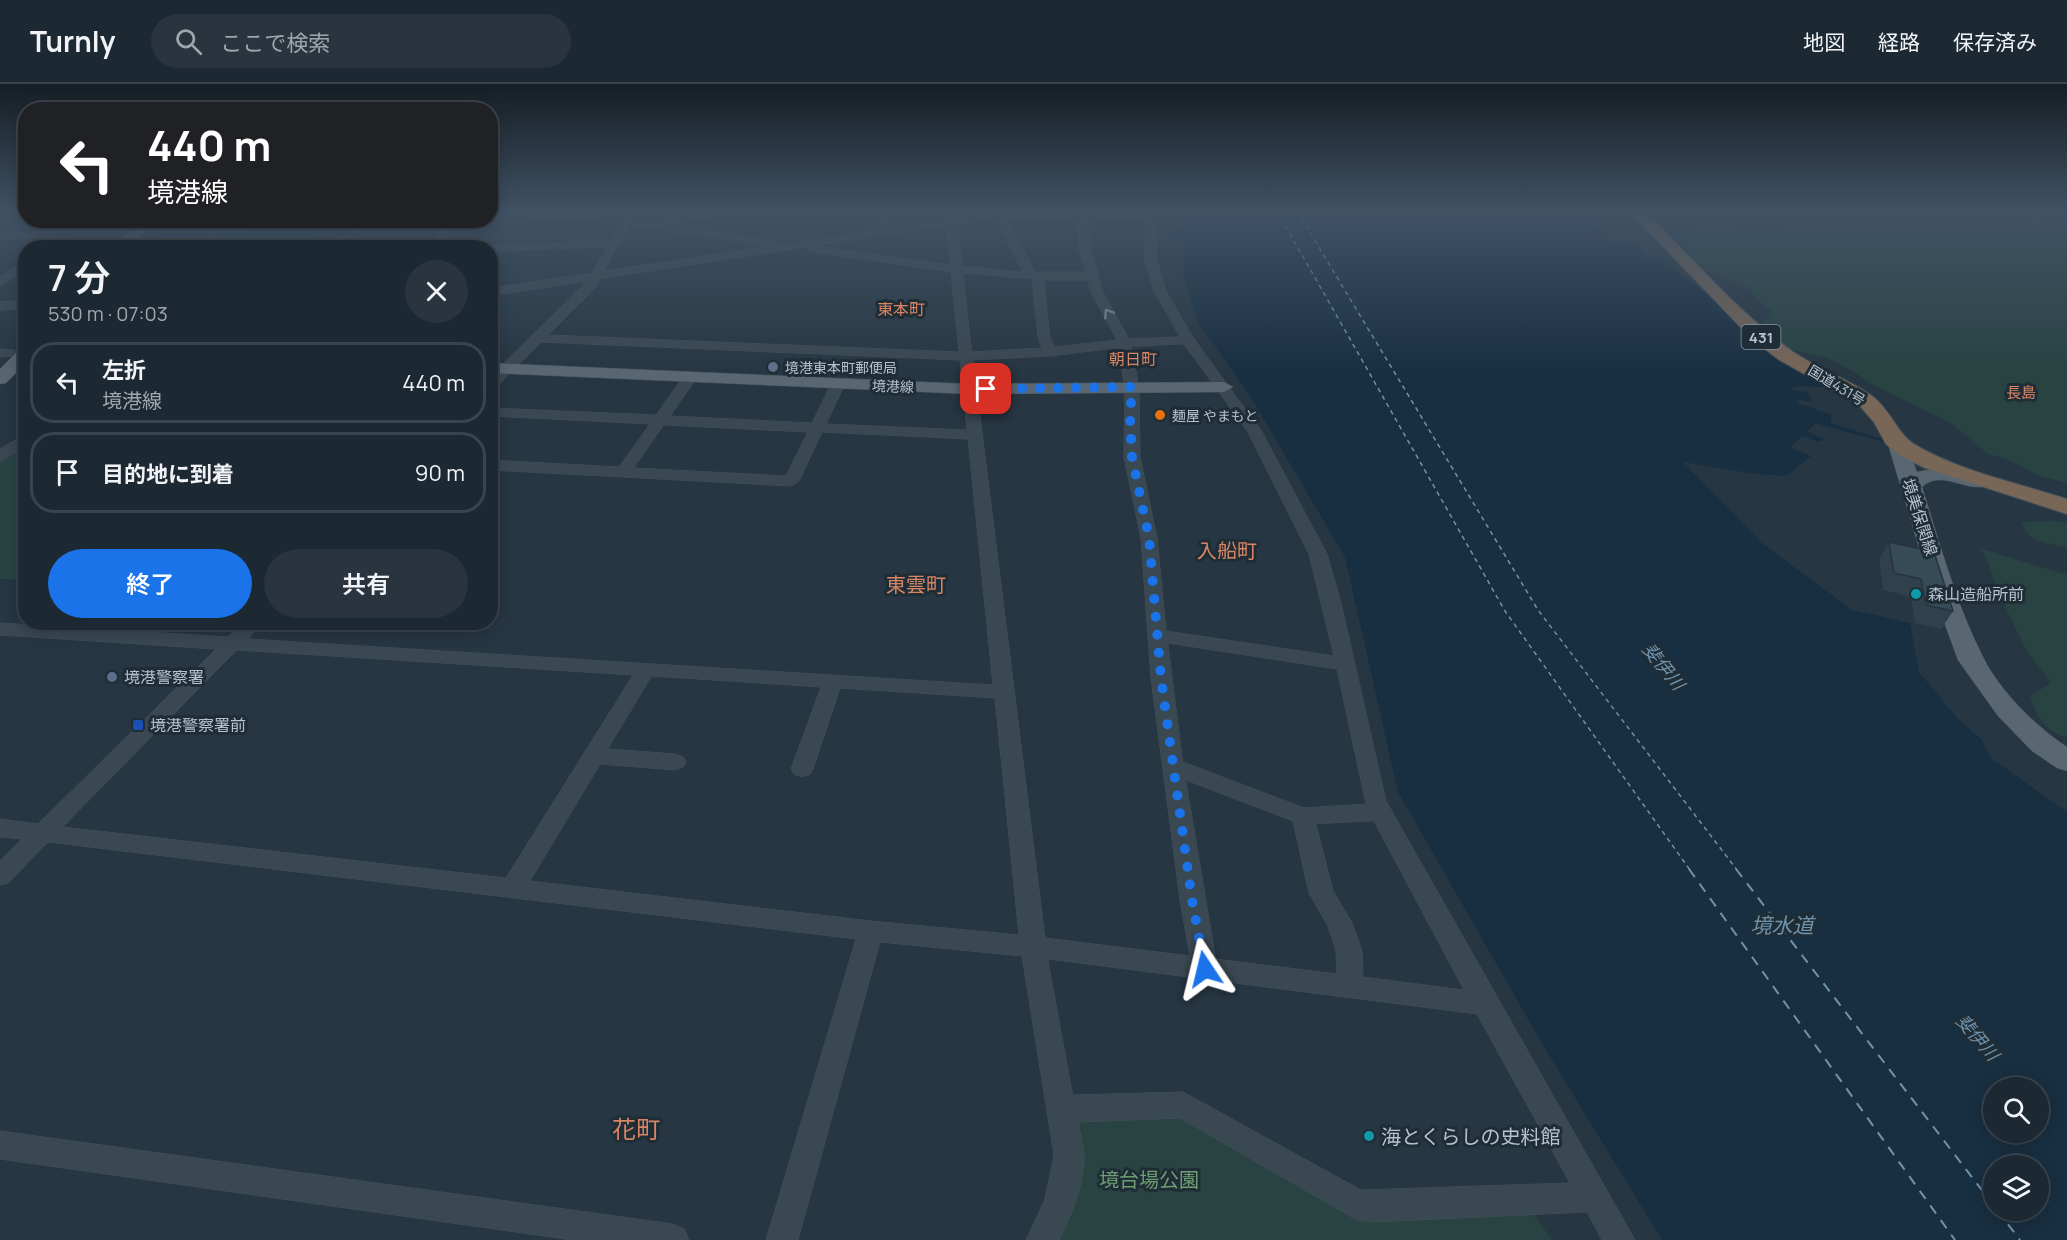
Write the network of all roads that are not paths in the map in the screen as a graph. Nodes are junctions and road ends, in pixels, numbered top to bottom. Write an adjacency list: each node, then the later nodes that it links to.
1 (0, 265): 2 (street)
2 (18, 265)
3 (604, 265): 13 (street)
4 (669, 265): 13 (street)
5 (922, 265): 12 (street)
6 (956, 265): 12 (street)
7 (1025, 265): 14 (street)
8 (1090, 265): 15 (street)
9 (1151, 265): 21 (street)
10 (1689, 265): 40 (highway, 国道431号 / 431)
11 (18, 270): 16 (street)
12 (957, 270): 14 (street); 24 (street)
13 (598, 276): 17 (street); 20 (street)
14 (1035, 276): 15 (street); 23 (street)
15 (1093, 276): 22 (street, one-way to 15)
16 (0, 282)
17 (498, 291)
18 (18, 305): 19 (street)
19 (0, 306)
20 (537, 338): 24 (street); 26 (street)
21 (1188, 340): 22 (street); 31 (street)
22 (1124, 344): 23 (street); 30 (street)
23 (1050, 352): 24 (street)
24 (965, 356): 32 (street)
25 (11, 359): 28 (main road)
26 (499, 368): 27 (main road, 境港線)
27 (691, 376): 29 (main road, 境港線); 34 (street)
28 (0, 379)
29 (838, 384): 32 (main road, 境港線); 35 (street)
30 (1132, 387): 31 (main road, 境港線); 32 (main road, 境港線); 45 (street)
31 (1224, 387): 47 (street)
32 (969, 389): 36 (street)
33 (498, 412): 34 (street)
34 (660, 421): 35 (street); 41 (street)
35 (817, 428): 36 (street); 41 (street)
36 (974, 435): 50 (street)
37 (18, 445): 38 (street)
38 (0, 456)
39 (498, 465): 41 (street)
40 (1904, 466): 42 (highway); 42 (main road); 52 (main road, 境美保関線)
41 (623, 472)
42 (2065, 506)
43 (0, 629): 46 (street)
44 (246, 630): 46 (street)
45 (1159, 636): 47 (street); 54 (street)
46 (232, 645): 48 (street); 59 (street)
47 (1344, 664): 56 (street)
48 (646, 670): 49 (street); 51 (street)
49 (833, 681): 50 (street); 55 (street)
50 (1004, 692): 63 (street)
51 (594, 756): 53 (street); 61 (street)
52 (2067, 761)
53 (675, 762)
54 (1173, 766): 57 (street); 64 (street)
55 (802, 769)
56 (1381, 813): 57 (street); 66 (street)
57 (1303, 816): 65 (street)
58 (0, 828): 59 (street)
59 (43, 833): 60 (street); 61 (street)
60 (0, 876)
61 (513, 888): 62 (street)
62 (871, 931): 63 (street); 71 (street)
63 (1033, 947): 64 (street); 67 (street)
64 (1205, 969): 65 (street)
65 (1351, 988): 66 (street)
66 (1485, 1004): 69 (street)
67 (1062, 1109): 69 (street); 72 (street)
68 (0, 1144): 70 (street)
69 (1594, 1197): 73 (street)
70 (673, 1240)
71 (782, 1240)
72 (1042, 1240)
73 (1619, 1240)

